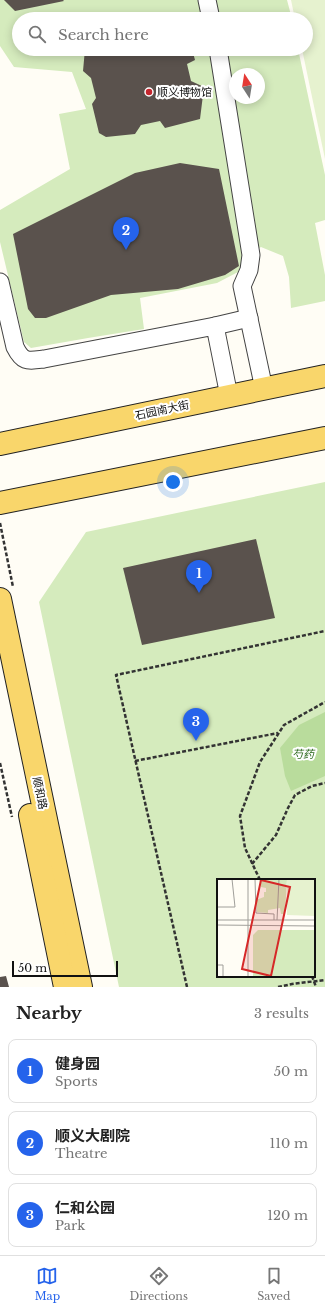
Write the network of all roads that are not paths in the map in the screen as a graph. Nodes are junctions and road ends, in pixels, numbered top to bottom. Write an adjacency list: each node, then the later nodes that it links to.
1 (207, 0): 2 (street)
2 (210, 12)
3 (219, 56): 5 (street)
4 (0, 282): 6 (street)
5 (249, 318): 6 (street); 8 (street)
6 (215, 326): 9 (street)
7 (325, 376): 8 (main road, 石园南大街)
8 (264, 389): 9 (main road, 石园南大街)
9 (229, 396): 11 (main road, 石园南大街)
10 (325, 438): 12 (main road)
11 (0, 444)
12 (0, 503)
13 (0, 599): 16 (main road, 顺和路)
14 (0, 670): 15 (main road, 顺和路)
15 (65, 987)
16 (81, 987)

